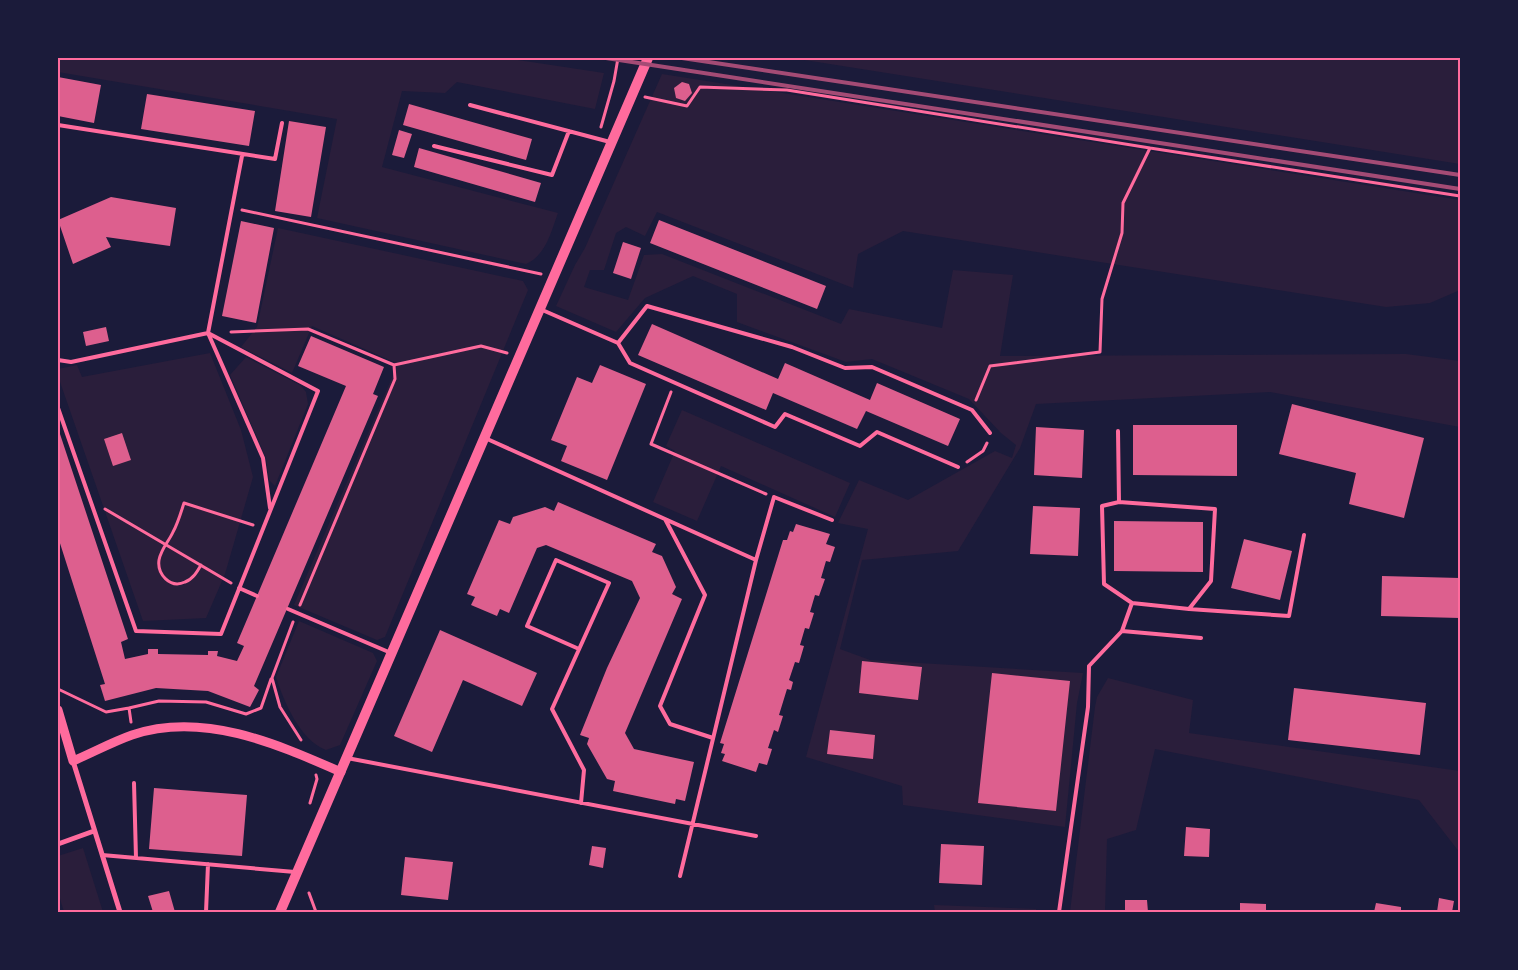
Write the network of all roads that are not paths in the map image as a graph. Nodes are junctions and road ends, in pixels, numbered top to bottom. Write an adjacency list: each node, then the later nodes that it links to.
1 (648, 58): 6 (main road)
2 (470, 105): 5 (lane)
3 (282, 123): 8 (lane)
4 (58, 125): 8 (lane)
5 (569, 131): 6 (lane); 7 (lane)
6 (612, 142): 9 (main road)
7 (434, 146)
8 (242, 156): 10 (lane)
9 (540, 309): 11 (lane); 16 (main road)
10 (208, 333): 12 (lane); 19 (lane); 19 (lane)
11 (618, 343): 15 (lane); 17 (lane)
12 (58, 360)
13 (58, 408): 24 (lane)
14 (1118, 431): 18 (lane)
15 (990, 433)
16 (485, 438): 20 (lane); 32 (main road)
17 (958, 467)
18 (1120, 502): 26 (lane); 28 (lane)
19 (270, 510): 24 (lane)
20 (665, 519): 23 (lane); 34 (lane)
21 (832, 520): 23 (lane)
22 (1304, 535): 28 (lane)
23 (756, 560): 34 (lane)
24 (239, 588): 25 (lane)
25 (257, 596)
26 (1132, 603): 28 (lane); 29 (lane)
27 (288, 609): 32 (lane)
28 (1189, 609)
29 (1122, 631): 30 (lane); 52 (lane)
30 (1201, 638)
31 (579, 649): 31 (lane); 39 (lane)
32 (392, 653): 35 (main road)
33 (58, 710): 36 (street)
34 (713, 738): 40 (lane)
35 (347, 758): 37 (main road); 39 (lane)
36 (73, 761): 37 (street); 41 (street)
37 (342, 772): 47 (main road)
38 (134, 783): 45 (lane)
39 (581, 803): 40 (lane)
40 (693, 824): 42 (lane); 48 (lane)
41 (94, 831): 43 (street); 44 (street)
42 (756, 836)
43 (58, 844)
44 (102, 855): 45 (lane); 49 (street)
45 (136, 858): 46 (lane)
46 (208, 864): 47 (lane); 50 (lane)
47 (297, 872): 51 (main road)
48 (680, 876)
49 (120, 912)
50 (206, 912)
51 (280, 912)
52 (1059, 912)

